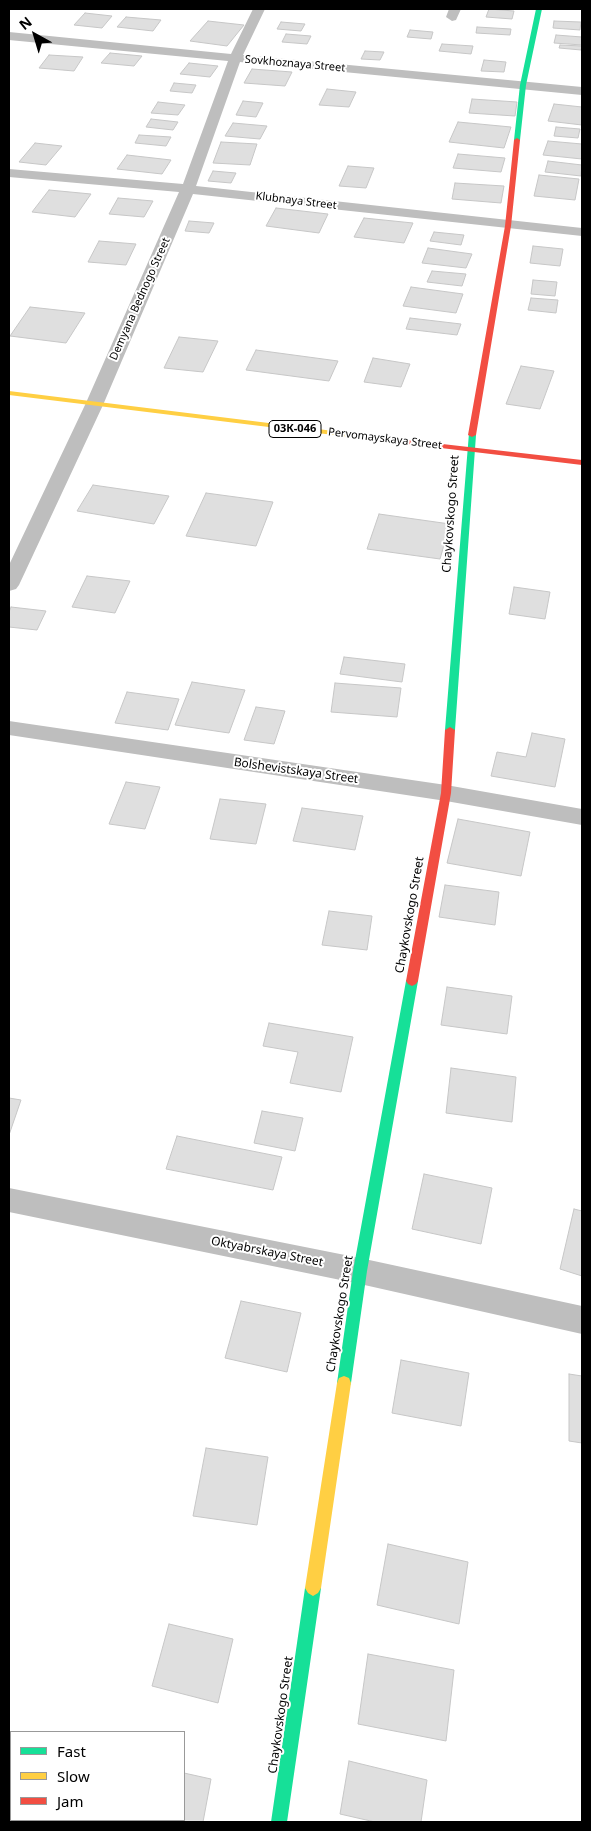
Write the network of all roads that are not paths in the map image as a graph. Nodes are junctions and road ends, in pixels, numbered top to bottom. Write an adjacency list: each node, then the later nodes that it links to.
1 (259, 9): 4 (street, Demyana Bednogo Street)
2 (539, 9): 5 (street, Chaykovskogo Street)
3 (9, 36): 4 (street, Sovkhoznaya Street)
4 (235, 58): 5 (street, Sovkhoznaya Street); 8 (street, Demyana Bednogo Street)
5 (523, 85): 6 (street, Sovkhoznaya Street); 9 (street, Chaykovskogo Street)
6 (582, 91)
7 (9, 173): 8 (street, Klubnaya Street)
8 (188, 189): 9 (street, Klubnaya Street); 12 (street, Demyana Bednogo Street)
9 (508, 226): 10 (street, Klubnaya Street); 13 (street, Chaykovskogo Street)
10 (582, 232)
11 (9, 393): 12 (street, Pervomayskaya Street / 03К-046)
12 (94, 405): 13 (street, Pervomayskaya Street / 03К-046); 15 (street, Demyana Bednogo Street)
13 (470, 449): 14 (street, Pervomayskaya Street / 03К-046); 17 (street, Chaykovskogo Street)
14 (582, 463)
15 (9, 585)
16 (9, 728): 17 (street, Bolshevistskaya Street)
17 (446, 793): 18 (street, Bolshevistskaya Street); 20 (street, Chaykovskogo Street)
18 (582, 816)
19 (9, 1200): 20 (street, Oktyabrskaya Street)
20 (360, 1270): 21 (street, Oktyabrskaya Street); 22 (street, Chaykovskogo Street)
21 (582, 1320)
22 (279, 1822)

